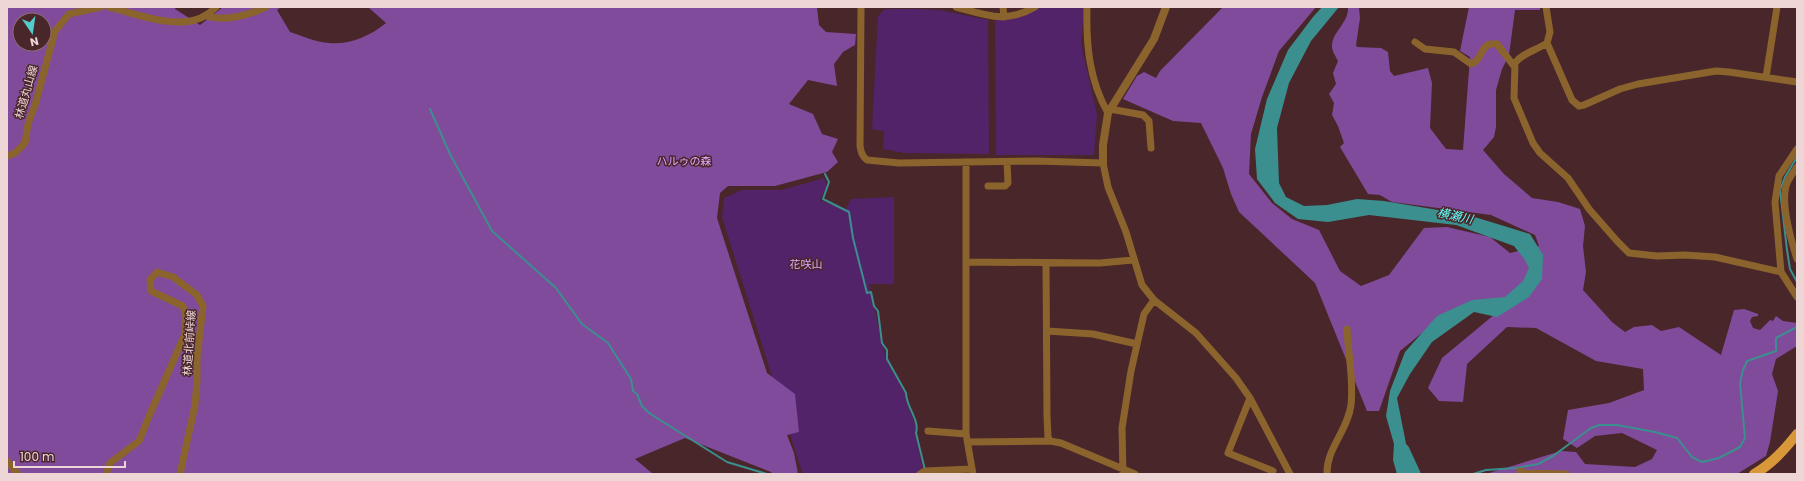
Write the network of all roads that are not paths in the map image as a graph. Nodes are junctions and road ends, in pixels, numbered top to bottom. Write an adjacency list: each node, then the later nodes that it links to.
1 (100, 7): 23 (street, 林道丸山線)
2 (109, 7): 13 (street)
3 (216, 7): 13 (street)
4 (266, 7): 13 (street)
5 (861, 7): 24 (street)
6 (956, 7): 14 (street)
7 (1003, 7): 14 (street)
8 (1035, 7): 14 (street)
9 (1087, 7): 20 (street)
10 (1166, 7): 20 (street)
11 (1546, 7): 16 (street)
12 (1778, 7): 18 (street)
13 (206, 16)
14 (1004, 17)
15 (1415, 42): 17 (street)
16 (1547, 43): 17 (street); 18 (street)
17 (1514, 66): 33 (street)
18 (1766, 77): 19 (street)
19 (1797, 82)
20 (1109, 111): 21 (street); 26 (street)
21 (1151, 148)
22 (1797, 149): 33 (street)
23 (7, 156)
24 (966, 162): 25 (street); 31 (street)
25 (1007, 162): 26 (street); 28 (street)
26 (1103, 163): 30 (street)
27 (1797, 167): 29 (street)
28 (988, 186)
29 (1797, 259)
30 (1133, 260): 32 (street); 35 (street)
31 (966, 262): 32 (street); 41 (street)
32 (1046, 263): 37 (street)
33 (1782, 272): 34 (street)
34 (1797, 297)
35 (1154, 300): 38 (street); 39 (street)
36 (1347, 329): 57 (street)
37 (1047, 331): 38 (street); 43 (street)
38 (1137, 344): 47 (street)
39 (1250, 398): 45 (street); 50 (street)
40 (928, 431): 41 (street)
41 (966, 434): 44 (street)
42 (1797, 434): 59 (main road)
43 (1050, 441): 44 (street); 47 (street)
44 (968, 442): 49 (street)
45 (1283, 461): 50 (street); 56 (street)
46 (7, 462): 51 (street)
47 (1123, 471): 55 (street)
48 (1520, 471): 58 (street)
49 (973, 472): 54 (street)
50 (1273, 472)
51 (18, 474)
52 (106, 474): 53 (street, 林道北前峠線)
53 (180, 474)
54 (920, 474)
55 (1135, 474)
56 (1290, 474)
57 (1327, 474)
58 (1566, 474)
59 (1754, 474)

